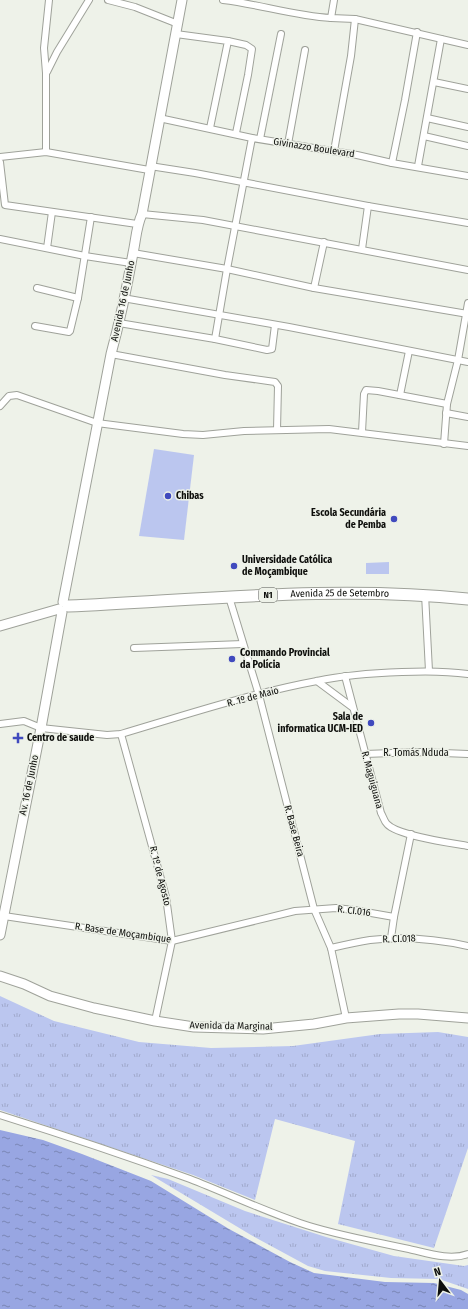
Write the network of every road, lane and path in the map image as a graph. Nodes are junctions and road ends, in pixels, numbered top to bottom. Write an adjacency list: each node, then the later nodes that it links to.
1 (49, 0): 18 (street)
2 (89, 0): 18 (street)
3 (111, 0): 10 (street)
4 (182, 0): 10 (street, Avenida 16 de Junho)
5 (223, 0): 7 (street)
6 (334, 0): 8 (street)
7 (245, 1): 8 (street)
8 (331, 18): 9 (street)
9 (355, 19): 11 (street); 31 (street)
10 (178, 24): 12 (street, Avenida 16 de Junho)
11 (417, 32): 14 (street); 35 (street)
12 (176, 34): 15 (street); 21 (street, Avenida 16 de Junho)
13 (281, 34): 28 (street)
14 (441, 39): 16 (street); 19 (street)
15 (228, 41): 24 (street); 25 (street)
16 (468, 45)
17 (305, 50): 29 (street)
18 (46, 73): 32 (street)
19 (434, 82): 20 (street); 22 (street)
20 (468, 88)
21 (159, 118): 24 (street, Givinazzo Boulevard); 37 (street, Avenida 16 de Junho)
22 (427, 118): 23 (street); 26 (street)
23 (468, 127)
24 (210, 128): 25 (street, Givinazzo Boulevard)
25 (236, 134): 27 (street, Givinazzo Boulevard)
26 (424, 136): 30 (street); 36 (street)
27 (252, 138): 28 (street, Givinazzo Boulevard); 39 (street)
28 (260, 139): 29 (street, Givinazzo Boulevard)
29 (288, 144): 31 (street, Givinazzo Boulevard)
30 (468, 146)
31 (334, 151): 35 (street, Givinazzo Boulevard)
32 (46, 152): 33 (street); 37 (street)
33 (0, 156)
34 (0, 162): 40 (street)
35 (392, 163): 36 (street, Givinazzo Boulevard)
36 (418, 166): 38 (street, Givinazzo Boulevard)
37 (150, 168): 39 (street); 43 (street, Avenida 16 de Junho)
38 (468, 176)
39 (244, 182): 41 (street); 47 (street)
40 (3, 204): 42 (street)
41 (368, 206): 45 (street); 51 (street)
42 (52, 212): 44 (street); 50 (street)
43 (142, 214): 46 (street, Avenida 16 de Junho); 47 (street)
44 (91, 217): 46 (street); 53 (street)
45 (468, 223)
46 (137, 224): 52 (street, Avenida 16 de Junho)
47 (236, 226): 49 (street); 55 (street)
48 (0, 239): 50 (street)
49 (324, 242): 51 (street); 58 (street)
50 (47, 248): 53 (street)
51 (362, 249): 56 (street)
52 (133, 253): 54 (street, Avenida 16 de Junho); 55 (street)
53 (85, 256): 54 (street); 59 (street)
54 (131, 263): 60 (street, Avenida 16 de Junho)
55 (227, 269): 58 (street); 63 (street)
56 (468, 270)
57 (37, 288): 59 (street)
58 (314, 288): 62 (street)
59 (78, 298): 66 (street)
60 (123, 298): 63 (street); 64 (street, Avenida 16 de Junho)
61 (468, 303): 62 (street)
62 (467, 314): 70 (street)
63 (218, 315): 65 (street); 67 (street)
64 (119, 323): 67 (street); 69 (street, Avenida 16 de Junho)
65 (275, 325): 67 (street); 68 (street)
66 (35, 326)
67 (215, 339)
68 (409, 351): 70 (street); 72 (street)
69 (111, 354): 77 (street, Avenida 16 de Junho); 78 (street)
70 (458, 360): 71 (street); 73 (street)
71 (468, 362)
72 (400, 395): 73 (street); 79 (street)
73 (447, 404): 75 (street)
74 (0, 406): 77 (street)
75 (446, 414): 76 (street); 80 (street)
76 (468, 417)
77 (97, 423): 78 (street); 85 (street, Avenida 16 de Junho)
78 (277, 430): 79 (street)
79 (362, 432): 80 (street)
80 (444, 444): 81 (street)
81 (468, 446)
82 (425, 594): 83 (highway, Avenida 25 de Setembro / N1); 84 (highway, Avenida 25 de Setembro / N1); 89 (street)
83 (229, 597): 85 (highway, Avenida 25 de Setembro / N1); 87 (street, R. Base Beira)
84 (468, 599)
85 (63, 607): 86 (street, Avenida 25 de Setembro / N1); 96 (street, Av. 16 de Junho)
86 (0, 626)
87 (243, 644): 88 (street); 93 (street, R. Base Beira)
88 (134, 648)
89 (429, 671): 90 (street, R. 1º de Maio); 91 (street, R. 1º de Maio)
90 (468, 674)
91 (345, 676): 92 (street, R. 1º de Maio); 94 (street, R. Maguiguana)
92 (317, 681): 93 (street, R. 1º de Maio); 94 (street)
93 (259, 695): 97 (street, R. 1º de Maio); 102 (street, R. Base Beira)
94 (352, 707): 98 (street, R. Maguiguana)
95 (0, 724): 96 (street, R. 1º de Maio)
96 (41, 728): 97 (street, R. 1º de Maio); 103 (street, Av. 16 de Junho)
97 (122, 734): 107 (street, R. 1º de Agosto)
98 (365, 754): 99 (street, R. Tomás Nduda); 100 (street, R. Maguiguana)
99 (468, 754)
100 (411, 834): 101 (street, R. Maguiguana); 104 (street)
101 (468, 846)
102 (314, 909): 104 (street, R. CI.016); 107 (street, R. Base de Moçambique); 109 (street, R. Base Beira)
103 (2, 916): 105 (street, Av. 16 de Junho); 107 (street, R. Base de Moçambique)
104 (394, 917): 106 (street)
105 (0, 935)
106 (391, 938): 108 (street, R. CI.018); 109 (street, R. CI.018)
107 (172, 941): 113 (street, R. 1º de Agosto)
108 (468, 946)
109 (331, 948): 111 (street, R. Base Beira)
110 (0, 976): 113 (street, Avenida da Marginal)
111 (346, 1018): 112 (street, Avenida da Marginal); 113 (street, Avenida da Marginal)
112 (468, 1018)
113 (155, 1021)
114 (0, 1115): 115 (street)
115 (468, 1254)

